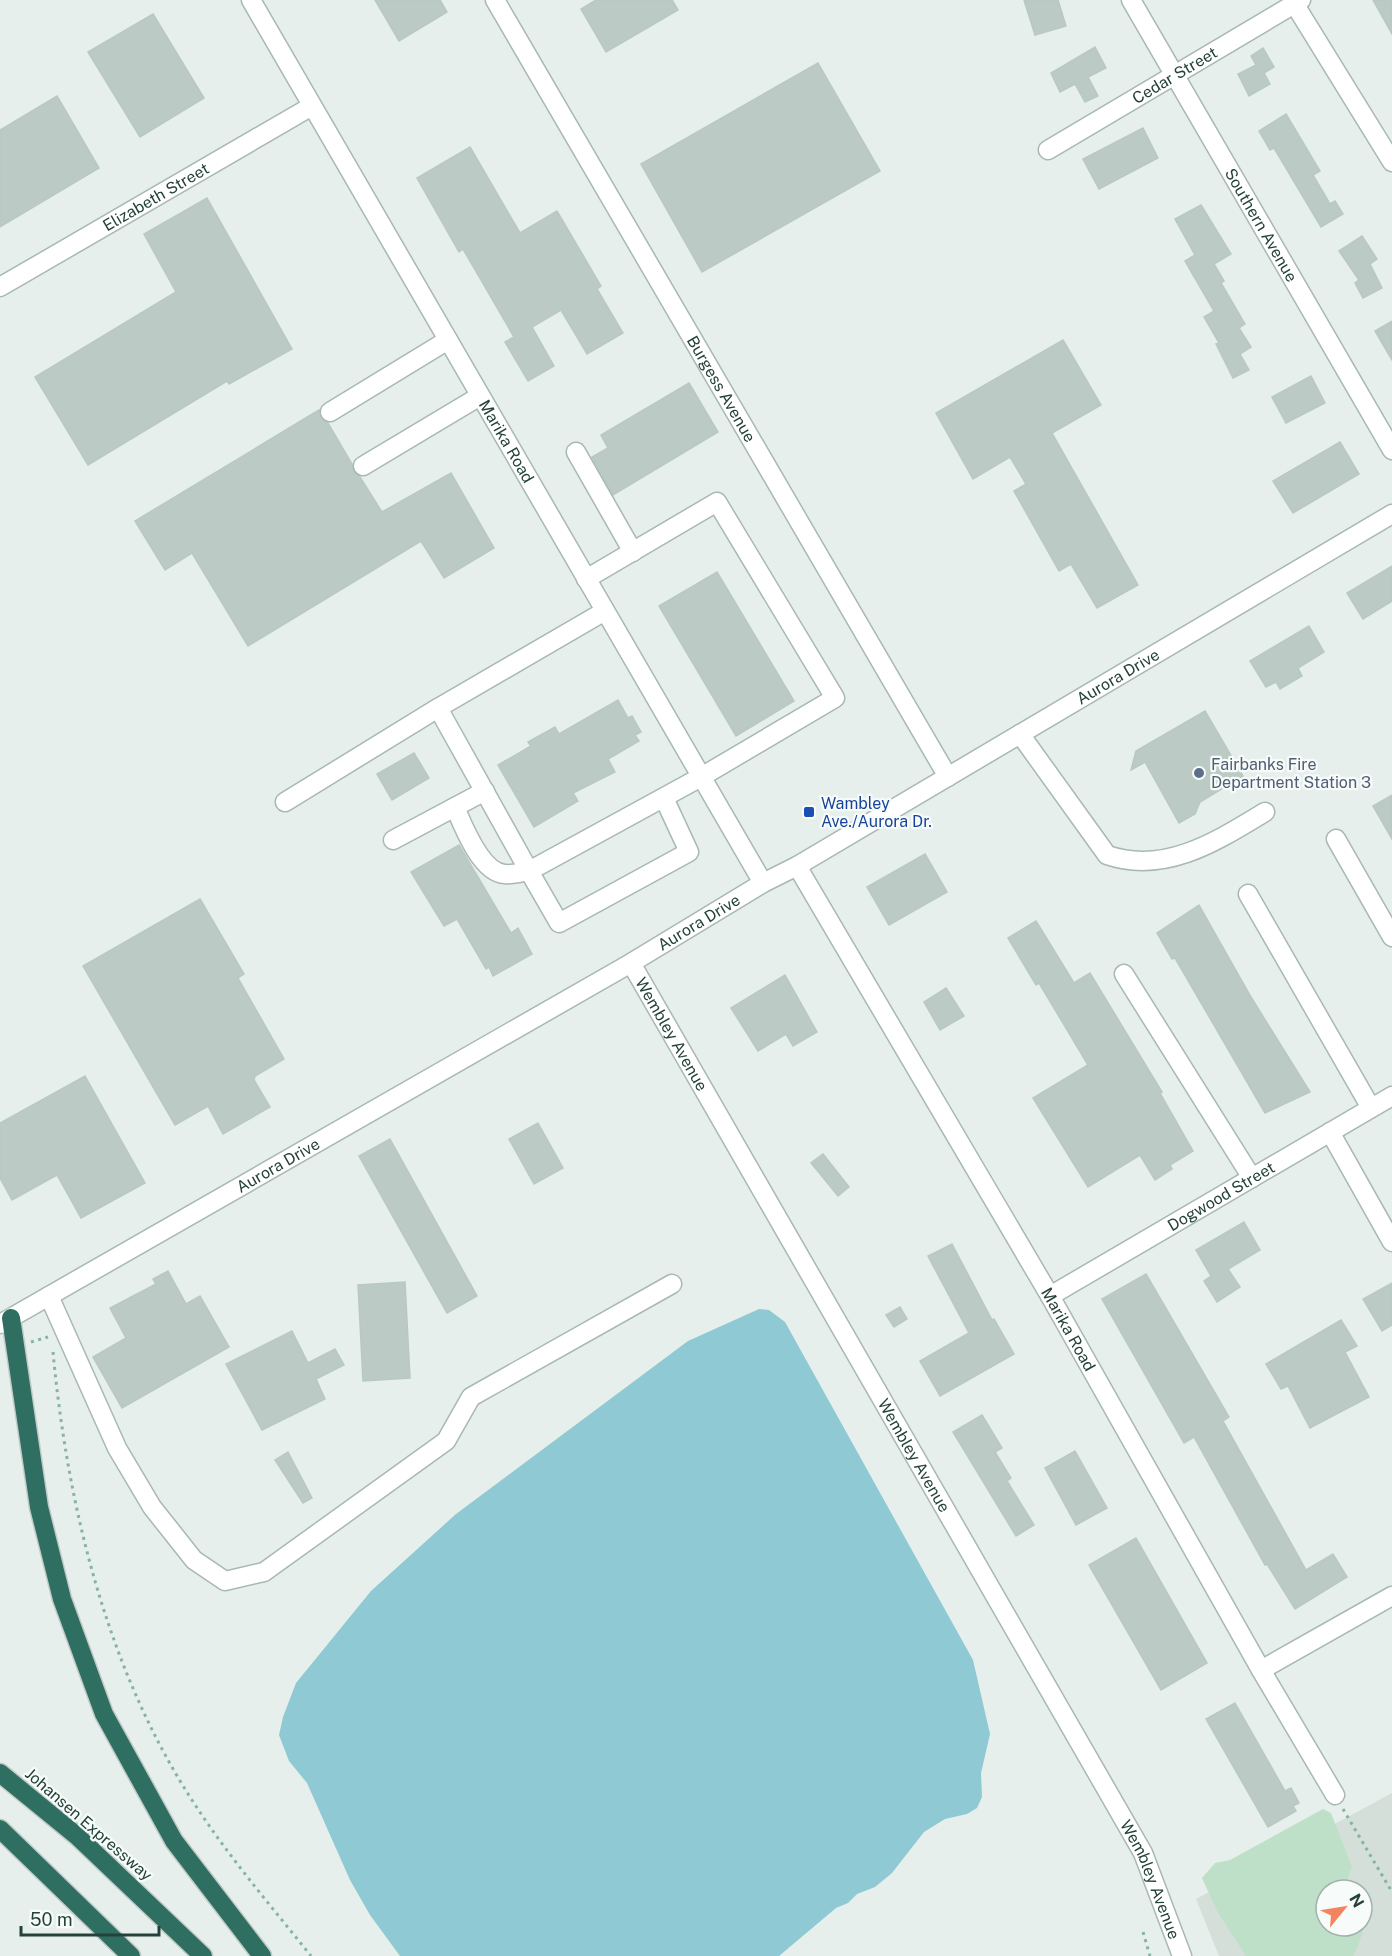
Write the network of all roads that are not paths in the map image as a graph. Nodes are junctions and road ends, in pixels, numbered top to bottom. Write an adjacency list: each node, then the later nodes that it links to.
1 (251, 0): 6 (street, Marika Road)
2 (495, 0): 23 (street, Burgess Avenue)
3 (1131, 0): 5 (street, Southern Avenue)
4 (1296, 1): 5 (street, Cedar Street); 8 (street)
5 (1174, 76): 7 (street, Cedar Street); 13 (street, Southern Avenue)
6 (312, 106): 9 (street, Elizabeth Street); 10 (street, Marika Road)
7 (1048, 150)
8 (1392, 162)
9 (0, 287)
10 (448, 340): 11 (street, Marika Road); 12 (street)
11 (480, 396): 15 (street); 18 (street, Marika Road)
12 (330, 412)
13 (1392, 450)
14 (576, 452): 17 (street)
15 (363, 466)
16 (1392, 514): 21 (street, Aurora Drive)
17 (633, 552): 18 (street); 22 (street)
18 (586, 579): 19 (street, Marika Road)
19 (605, 611): 20 (street); 22 (street, Marika Road)
20 (438, 708): 24 (street); 26 (street)
21 (1020, 734): 23 (street, Aurora Drive); 28 (street)
22 (701, 777): 25 (street); 33 (street, Marika Road)
23 (948, 777): 31 (street, Aurora Drive)
24 (485, 791): 27 (street); 32 (street)
25 (664, 798): 32 (street); 32 (street)
26 (285, 802)
27 (455, 807): 30 (street); 32 (street)
28 (1265, 812)
29 (1336, 839): 35 (street)
30 (393, 840)
31 (797, 866): 33 (street, Aurora Drive); 45 (street, Marika Road)
32 (529, 871)
33 (763, 882): 36 (street, Aurora Drive)
34 (1248, 894): 39 (street)
35 (1392, 937)
36 (631, 963): 44 (street, Aurora Drive); 55 (street, Wembley Avenue)
37 (1124, 974): 41 (street)
38 (1392, 1096): 39 (street, Dogwood Street)
39 (1371, 1108): 40 (street, Dogwood Street)
40 (1330, 1132): 41 (street, Dogwood Street); 42 (street)
41 (1252, 1178): 45 (street, Dogwood Street)
42 (1392, 1242)
43 (672, 1284): 44 (street)
44 (49, 1296): 46 (street, Aurora Drive)
45 (1050, 1296): 48 (street, Marika Road)
46 (4, 1316): 54 (highway)
47 (1392, 1596): 48 (street)
48 (1261, 1670): 50 (street, Marika Road)
49 (0, 1773): 53 (highway, Johansen Expressway)
50 (1335, 1795)
51 (0, 1828): 52 (highway)
52 (130, 1956)
53 (203, 1956)
54 (262, 1956)
55 (1182, 1956)

